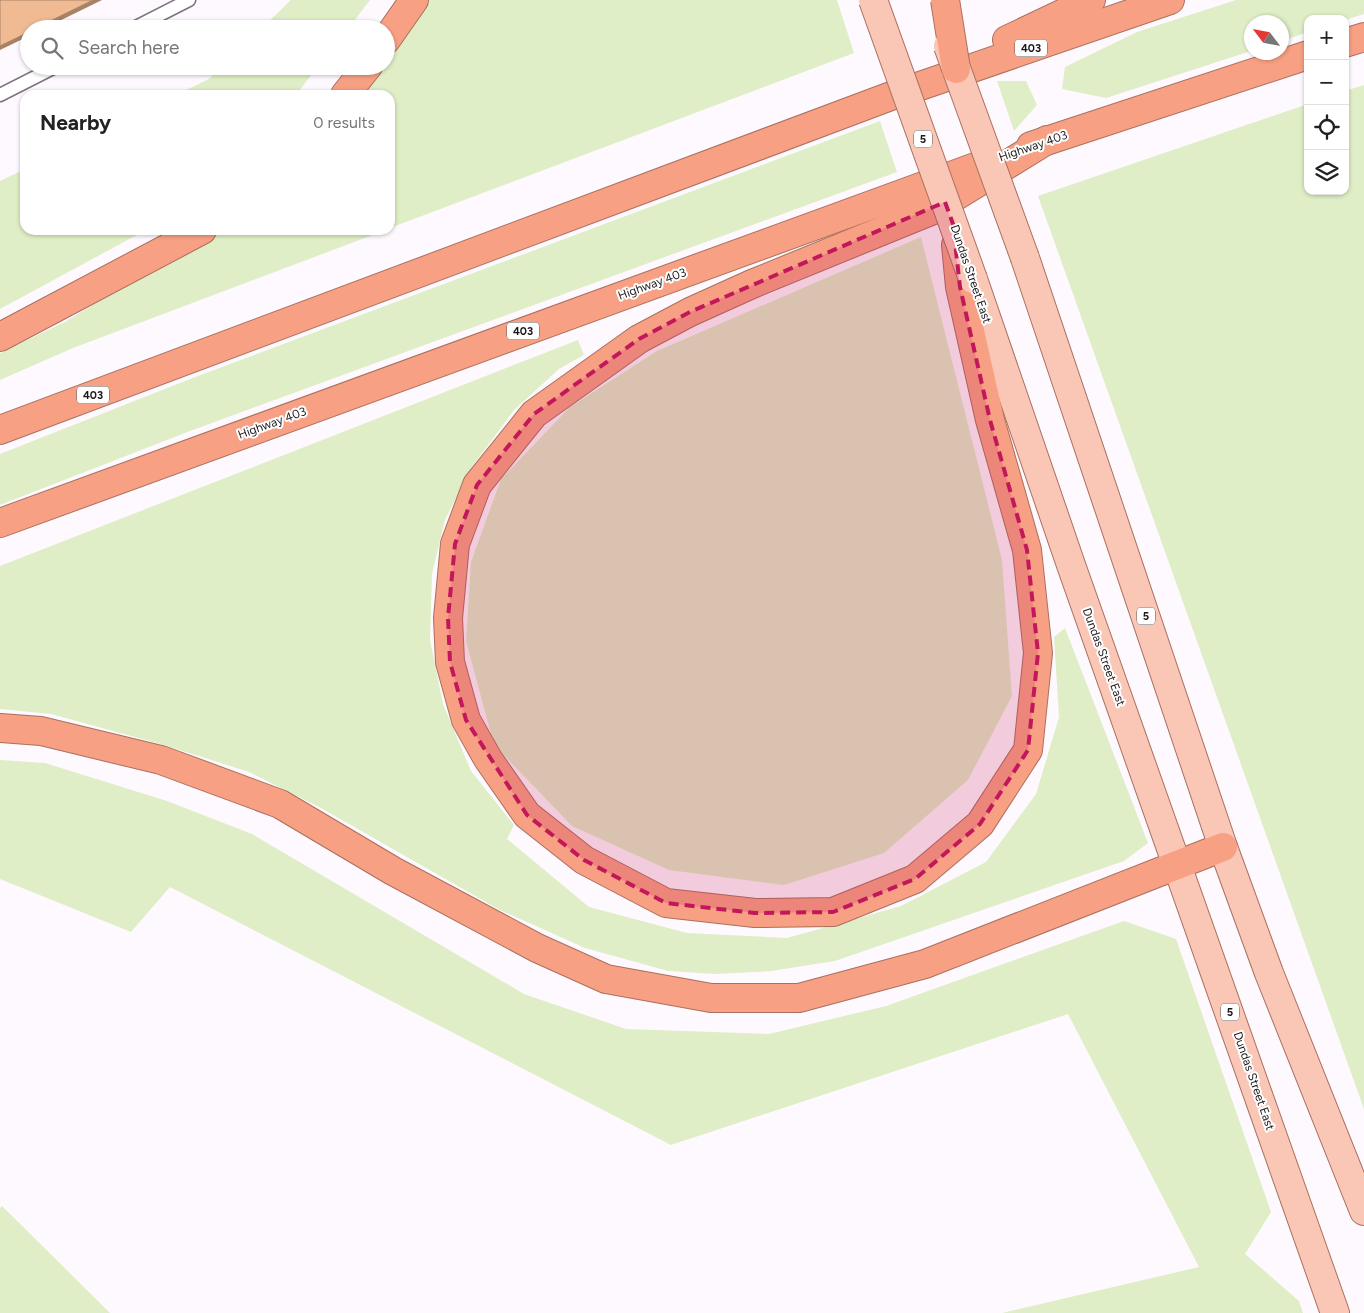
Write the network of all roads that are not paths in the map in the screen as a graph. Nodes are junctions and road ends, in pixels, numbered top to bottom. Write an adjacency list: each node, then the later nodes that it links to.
1 (189, 0): 8 (lane)
2 (414, 0): 9 (highway)
3 (873, 0): 21 (main road, Dundas Street East / 5, bridge)
4 (932, 0): 13 (main road, 5, bridge)
5 (945, 0): 13 (highway, bridge)
6 (1091, 0): 18 (highway)
7 (1170, 0): 18 (highway, 403)
8 (150, 20)
9 (395, 27)
10 (1364, 37): 11 (highway)
11 (1349, 42)
12 (1304, 56): 19 (highway, Highway 403 / 403)
13 (956, 69): 26 (main road, 5, bridge)
14 (39, 75): 17 (lane)
15 (361, 75): 16 (highway)
16 (349, 90)
17 (0, 94)
18 (891, 96): 23 (highway, 403)
19 (1047, 140): 21 (highway); 24 (highway, Highway 403 / 403)
20 (193, 235): 22 (highway)
21 (966, 283): 27 (main road, Dundas Street East / 5)
22 (0, 337)
23 (0, 430)
24 (0, 524)
25 (0, 728): 27 (highway)
26 (1223, 847): 27 (highway); 28 (main road, 5)
27 (1178, 863): 29 (main road, Dundas Street East / 5)
28 (1364, 1211)
29 (1335, 1313)

